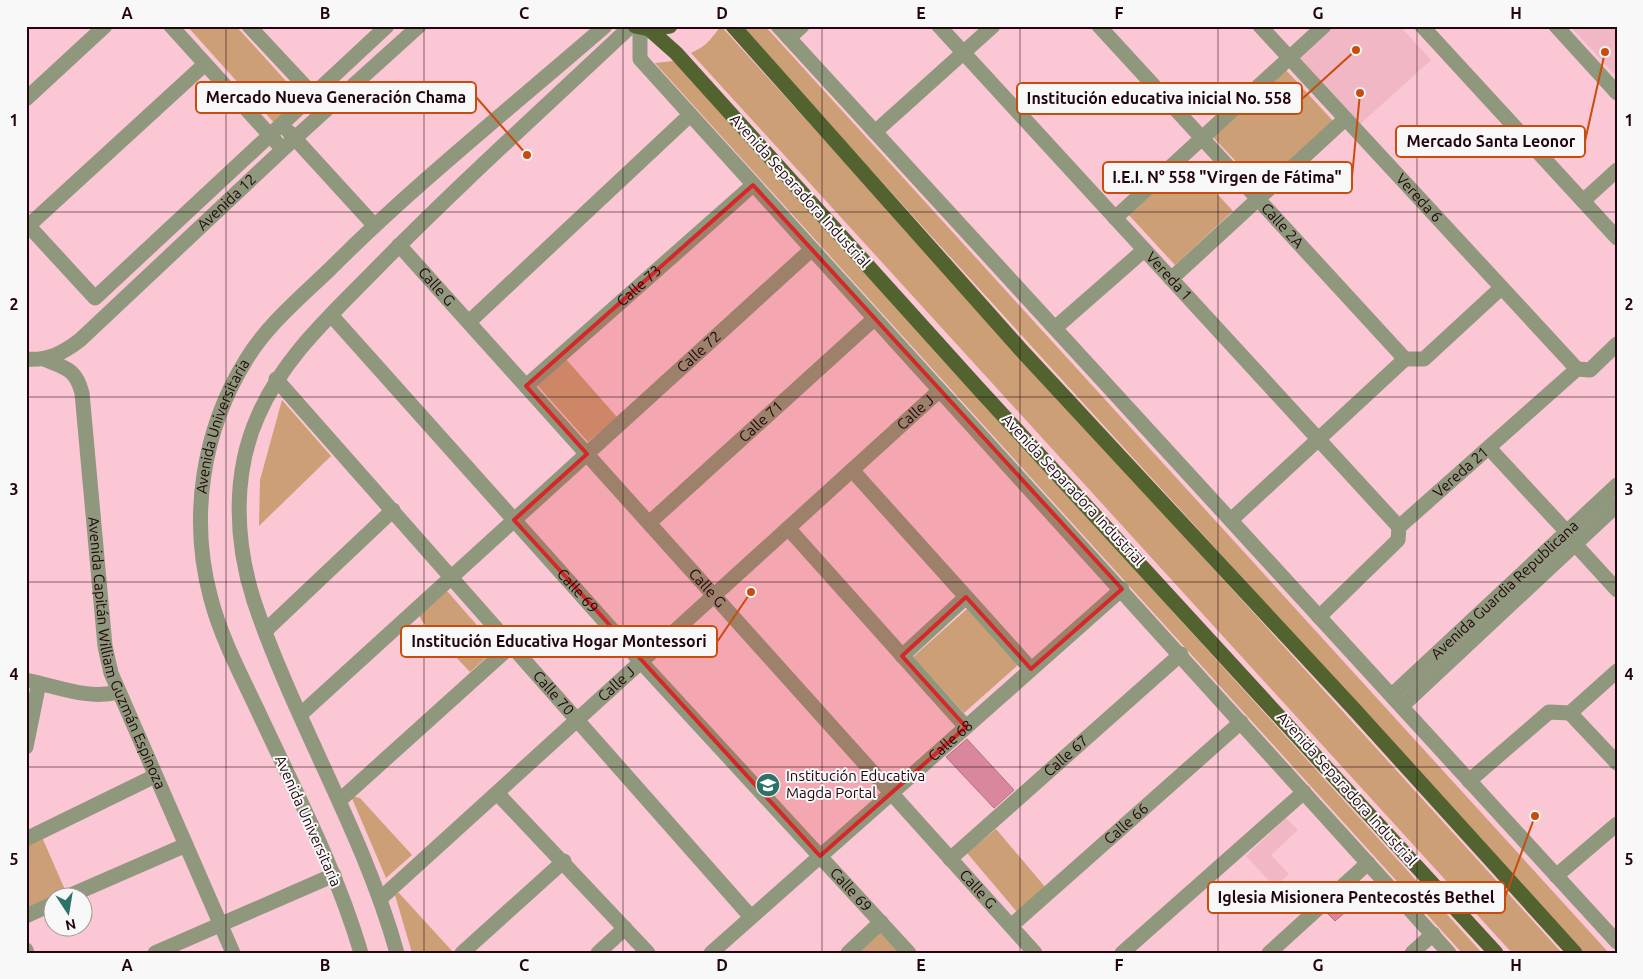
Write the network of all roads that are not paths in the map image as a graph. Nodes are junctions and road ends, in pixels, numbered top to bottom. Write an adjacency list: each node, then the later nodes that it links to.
1 (105, 26): 25 (street)
2 (171, 26): 22 (street)
3 (250, 26): 24 (street)
4 (387, 26): 24 (street, Avenida 12)
5 (419, 26): 26 (street, Avenida 12)
6 (605, 26): 40 (street, Avenida Universitaria)
7 (670, 26): 17 (main road)
8 (732, 26): 138 (main road)
9 (778, 26): 19 (street)
10 (802, 26): 19 (street)
11 (939, 26): 20 (street, Vereda 1)
12 (993, 26): 20 (street)
13 (1099, 26): 33 (street, Calle 2A)
14 (1260, 26): 21 (street, Vereda 6)
15 (1324, 26): 21 (street)
16 (1556, 26): 23 (street)
17 (639, 28): 27 (street, Avenida Separadora Industrial); 43 (street, Avenida Universitaria); 137 (main road, Avenida Separadora Industrial)
18 (1430, 29): 38 (street)
19 (789, 38): 30 (street)
20 (964, 53): 30 (street); 39 (street, Vereda 1)
21 (1289, 58): 28 (street, Vereda 6); 33 (street)
22 (205, 64): 31 (street); 41 (street)
23 (1617, 93)
24 (313, 95): 26 (street); 29 (street, Avenida 12)
25 (26, 99)
26 (327, 109): 32 (street, Avenida 12)
27 (690, 115): 36 (street, Avenida Separadora Industrial); 50 (street)
28 (1345, 119): 37 (street); 47 (street, Vereda 6)
29 (282, 124): 31 (street, Avenida 12); 32 (street)
30 (876, 132): 51 (street)
31 (270, 135): 34 (street); 41 (street, Avenida 12)
32 (295, 138): 34 (street, Avenida 12); 40 (street)
33 (1202, 138): 37 (street, Calle 2A); 39 (street)
34 (283, 149): 54 (street, Avenida 12)
35 (1617, 170): 38 (street)
36 (753, 185): 44 (street, Avenida Separadora Industrial); 58 (street, Calle 73)
37 (1258, 199): 46 (street); 55 (street, Calle 2A)
38 (1583, 202): 42 (street)
39 (1115, 218): 45 (street, Vereda 1)
40 (374, 225): 109 (street, Avenida Universitaria)
41 (27, 226)
42 (1617, 238)
43 (399, 246): 48 (street, Avenida Universitaria); 50 (street, Calle G)
44 (811, 250): 49 (street, Avenida Separadora Industrial); 62 (street, Calle 72)
45 (1144, 250): 46 (street, Vereda 1); 51 (street)
46 (1171, 279): 60 (street, Vereda 1)
47 (1501, 288): 55 (street); 56 (street, Vereda 6)
48 (331, 315): 57 (street, Avenida Universitaria); 67 (street, Calle 69)
49 (874, 319): 59 (street, Avenida Separadora Industrial); 69 (street, Calle 71)
50 (469, 322): 58 (street, Calle G)
51 (1056, 328): 68 (street)
52 (1617, 344): 56 (street, Vereda 21)
53 (26, 359): 54 (street, Avenida 12)
54 (44, 359): 87 (street, Avenida Capitán William Guzmán Espinoza)
55 (1405, 359): 60 (street)
56 (1576, 370): 61 (street, Vereda 21)
57 (276, 379): 66 (street, Calle 70); 79 (street, Avenida Universitaria)
58 (526, 386): 62 (street, Calle G)
59 (939, 391): 63 (street, Calle J); 74 (street, Avenida Separadora Industrial)
60 (1318, 439): 68 (street); 70 (street, Vereda 1)
61 (1488, 448): 70 (street, Vereda 21); 72 (street)
62 (586, 454): 67 (street, Calle 72); 69 (street, Calle G)
63 (852, 470): 71 (street, Calle J); 77 (street)
64 (1617, 485): 72 (street, Avenida Guardia Republicana)
65 (1617, 505): 72 (street, Avenida Guardia Republicana)
66 (393, 510): 73 (street, Calle 70); 79 (street)
67 (514, 520): 73 (street, Calle 72); 83 (street, Calle 69)
68 (1231, 520): 78 (street)
69 (649, 523): 76 (street, Calle G)
70 (1399, 527): 78 (street, Vereda 21)
71 (788, 528): 76 (street, Calle J); 82 (street)
72 (1570, 537): 75 (street); 88 (street, Avenida Guardia Republicana)
73 (452, 577): 80 (street, Calle 70); 90 (street, Calle 72)
74 (1122, 589): 81 (street, Avenida Separadora Industrial); 84 (street, Calle 68)
75 (1617, 590)
76 (714, 595): 83 (street, Calle J); 100 (street, Calle G)
77 (966, 596): 82 (street); 84 (street)
78 (1318, 617): 88 (street)
79 (265, 631): 90 (street, Avenida Universitaria)
80 (512, 645): 91 (street, Calle 70); 101 (street)
81 (1181, 654): 92 (street, Avenida Separadora Industrial); 106 (street, Calle 67)
82 (902, 656): 93 (street)
83 (641, 662): 91 (street, Calle J); 105 (street, Calle 69)
84 (1031, 669): 93 (street, Calle 68)
85 (1617, 671): 89 (street)
86 (33, 681): 87 (street); 94 (street)
87 (118, 692): 96 (street, Avenida Capitán William Guzmán Espinoza)
88 (1397, 701): 97 (street)
89 (1570, 713): 95 (street); 97 (street)
90 (301, 714): 101 (street, Avenida Universitaria)
91 (578, 720): 99 (street, Calle J); 115 (street, Calle 70)
92 (1241, 722): 98 (street, Avenida Separadora Industrial); 118 (street, Calle 66)
93 (966, 727): 100 (street, Calle 68)
94 (26, 747)
95 (1617, 763)
96 (155, 776): 103 (street); 104 (street, Avenida Capitán William Guzmán Espinoza)
97 (1469, 781): 110 (street)
98 (1304, 792): 108 (street, Avenida Separadora Industrial); 133 (street)
99 (497, 793): 107 (street); 112 (street, Calle J)
100 (891, 793): 105 (street, Calle 68); 106 (street, Calle G)
101 (339, 802): 112 (street, Avenida Universitaria)
102 (1617, 824): 110 (street)
103 (26, 839)
104 (186, 845): 111 (street); 117 (street, Avenida Capitán William Guzmán Espinoza)
105 (820, 856): 115 (street, Calle 68); 116 (street, Calle 69)
106 (950, 859): 118 (street, Calle G)
107 (564, 862): 119 (street); 126 (street)
108 (1368, 862): 120 (street, Avenida Separadora Industrial); 134 (street)
109 (334, 875): 117 (street); 124 (street, Avenida Universitaria)
110 (1556, 876): 121 (street)
111 (92, 886)
112 (381, 898): 125 (street, Avenida Universitaria)
113 (42, 909): 114 (street)
114 (26, 916)
115 (752, 917): 129 (street, Calle 68)
116 (881, 922): 130 (street); 131 (street, Calle 69)
117 (220, 924): 122 (street); 123 (street, Avenida Capitán William Guzmán Espinoza)
118 (1011, 926): 132 (street, Calle G)
119 (625, 928): 127 (street); 128 (street)
120 (1433, 934): 135 (street); 136 (street, Avenida Separadora Industrial)
121 (1617, 942)
122 (154, 953)
123 (233, 953)
124 (361, 953)
125 (397, 953)
126 (462, 953)
127 (598, 953)
128 (648, 953)
129 (711, 953)
130 (848, 953)
131 (909, 953)
132 (1034, 953)
133 (1122, 953)
134 (1269, 953)
135 (1412, 953)
136 (1449, 953)
137 (1496, 953)
138 (1575, 953)

